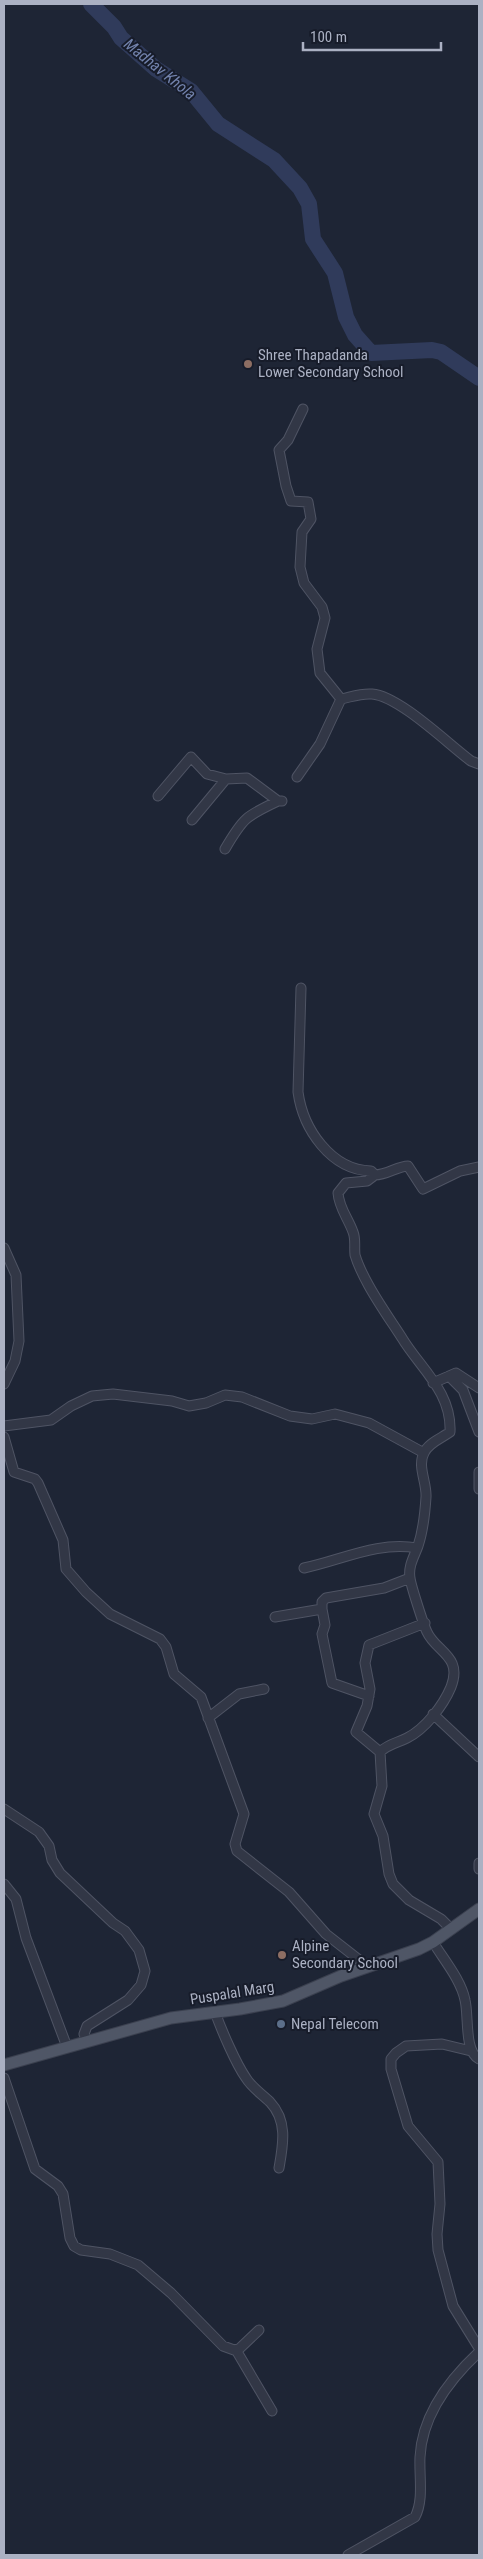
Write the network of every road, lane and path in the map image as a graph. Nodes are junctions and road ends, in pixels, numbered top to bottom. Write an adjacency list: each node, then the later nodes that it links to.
1 (303, 409): 2 (street)
2 (341, 699): 3 (street); 4 (street)
3 (479, 764)
4 (297, 777)
5 (226, 779): 6 (street); 7 (street); 8 (street)
6 (158, 796)
7 (192, 820)
8 (225, 849)
9 (301, 988): 11 (street)
10 (479, 1167): 11 (street)
11 (375, 1175): 14 (street)
12 (4, 1248): 15 (street)
13 (448, 1376): 14 (street); 16 (street); 18 (street)
14 (433, 1383): 20 (street)
15 (4, 1384)
16 (479, 1388)
17 (4, 1426): 20 (street)
18 (479, 1432)
19 (4, 1437): 32 (street)
20 (424, 1453): 23 (street)
21 (479, 1472): 22 (street)
22 (479, 1489)
23 (417, 1548): 24 (street); 25 (street)
24 (304, 1568)
25 (410, 1578): 26 (street); 28 (street)
26 (322, 1609): 27 (street); 30 (street)
27 (275, 1617)
28 (425, 1622): 30 (street); 31 (street)
29 (264, 1689): 32 (street)
30 (369, 1696): 33 (street)
31 (433, 1714): 33 (street); 34 (street)
32 (208, 1718): 42 (street)
33 (380, 1752): 40 (street)
34 (479, 1757)
35 (4, 1809): 44 (street)
36 (479, 1863): 37 (street)
37 (479, 1868)
38 (4, 1884): 45 (street)
39 (479, 1908): 40 (main road, Puspalal Marg)
40 (451, 1929): 41 (main road, Puspalal Marg)
41 (433, 1942): 42 (main road, Puspalal Marg); 46 (street)
42 (367, 1966): 43 (main road, Puspalal Marg)
43 (214, 2012): 44 (main road, Puspalal Marg); 50 (street)
44 (87, 2042): 45 (main road, Puspalal Marg)
45 (67, 2047): 48 (main road, Puspalal Marg)
46 (471, 2051): 47 (street); 52 (street)
47 (479, 2059)
48 (4, 2065)
49 (4, 2078): 53 (street)
50 (279, 2168)
51 (259, 2330): 53 (street)
52 (479, 2348)
53 (236, 2350): 55 (street)
54 (479, 2352): 56 (street)
55 (272, 2411)
56 (348, 2555)

